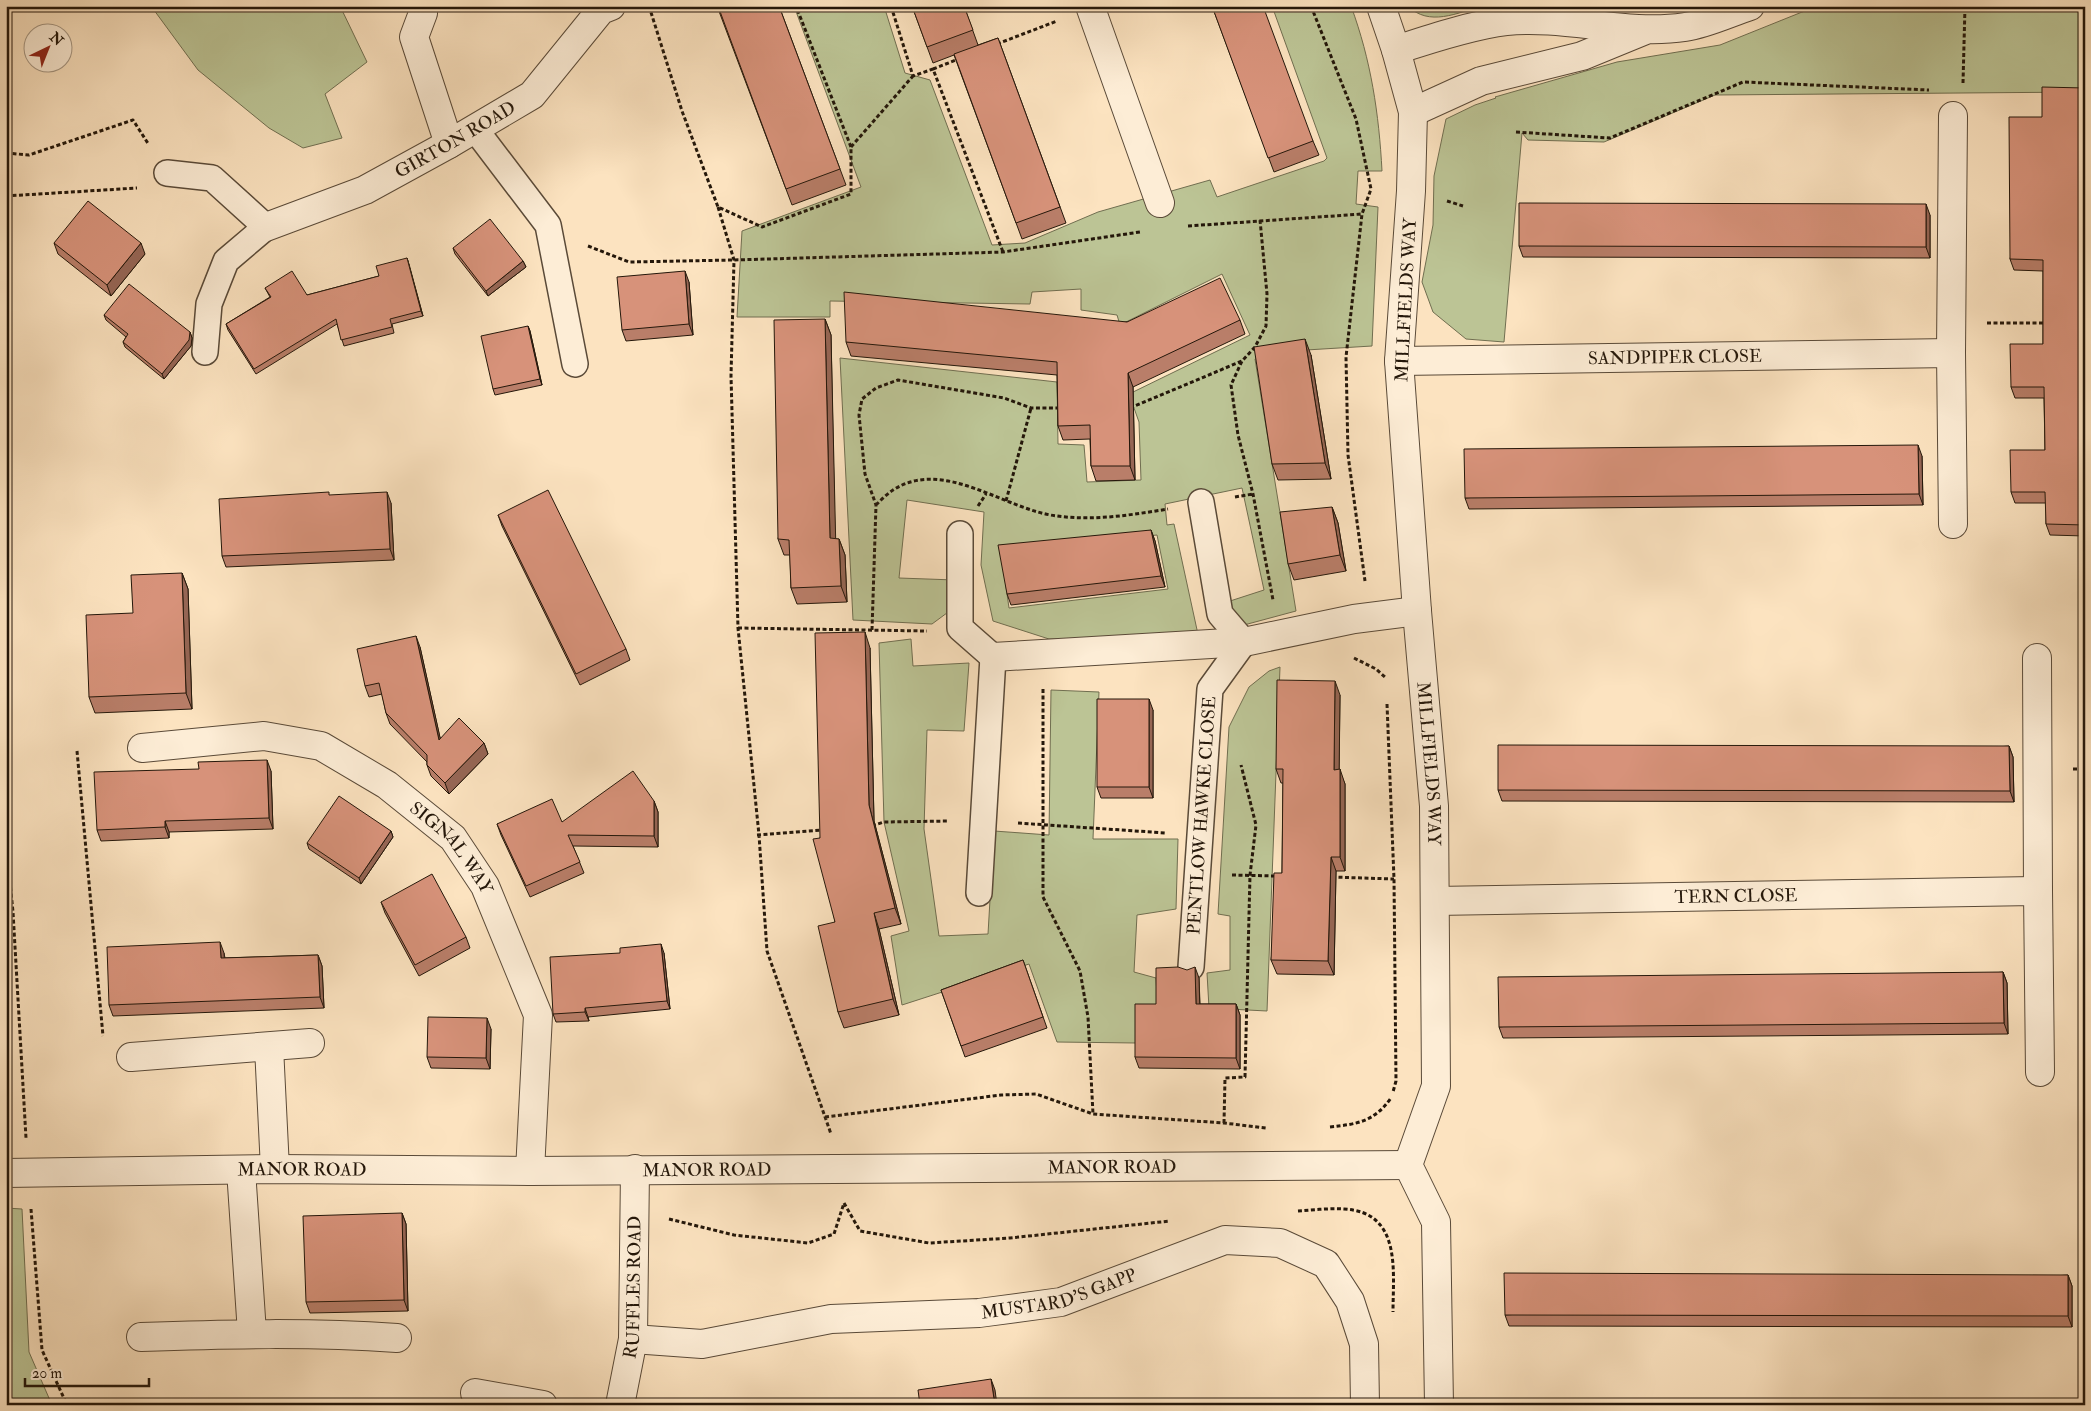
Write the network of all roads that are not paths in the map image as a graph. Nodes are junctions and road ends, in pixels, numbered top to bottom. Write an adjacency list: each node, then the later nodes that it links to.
1 (1381, 6): 7 (street, MILLFIELDS WAY)
2 (1750, 6): 6 (street)
3 (604, 7): 10 (street, GIRTON ROAD)
4 (1090, 7): 13 (street)
5 (423, 13): 11 (street)
6 (1646, 29): 7 (street); 8 (street)
7 (1396, 50): 8 (street, MILLFIELDS WAY)
8 (1413, 112): 17 (street, MILLFIELDS WAY)
9 (1953, 116): 16 (street)
10 (475, 129): 11 (street, GIRTON ROAD); 18 (lane)
11 (449, 144): 14 (street, GIRTON ROAD)
12 (167, 173): 14 (lane)
13 (1160, 203)
14 (266, 227): 15 (lane)
15 (205, 352)
16 (1951, 353): 17 (street, SANDPIPER CLOSE); 20 (street)
17 (1399, 362): 22 (street, MILLFIELDS WAY)
18 (575, 364)
19 (1201, 502): 23 (lane)
20 (1953, 524)
21 (960, 534): 24 (lane)
22 (1417, 611): 23 (street); 29 (street, MILLFIELDS WAY)
23 (1244, 642): 24 (street); 30 (lane, PENTLOW HAWKE CLOSE)
24 (993, 658): 28 (lane)
25 (2037, 658): 27 (street)
26 (142, 748): 39 (street, SIGNAL WAY)
27 (2038, 891): 29 (street, TERN CLOSE); 34 (street)
28 (978, 893)
29 (1435, 901): 35 (street, MILLFIELDS WAY)
30 (1190, 967)
31 (310, 1044): 32 (street)
32 (269, 1047): 33 (street); 36 (street)
33 (131, 1057)
34 (2040, 1072)
35 (1408, 1166): 37 (street, MANOR ROAD); 49 (street)
36 (275, 1169): 38 (street, MANOR ROAD); 39 (street, MANOR ROAD)
37 (635, 1169): 39 (street, MANOR ROAD); 44 (street, RUFFLES ROAD)
38 (241, 1170): 40 (street, MANOR ROAD); 41 (street)
39 (530, 1172)
40 (17, 1173)
41 (252, 1333): 42 (street); 43 (street)
42 (141, 1337)
43 (397, 1338)
44 (633, 1339): 47 (street, RUFFLES ROAD); 48 (street, MUSTARD'S GAPP)
45 (476, 1392): 46 (street)
46 (542, 1405)
47 (620, 1405)
48 (1365, 1405)
49 (1439, 1405)

